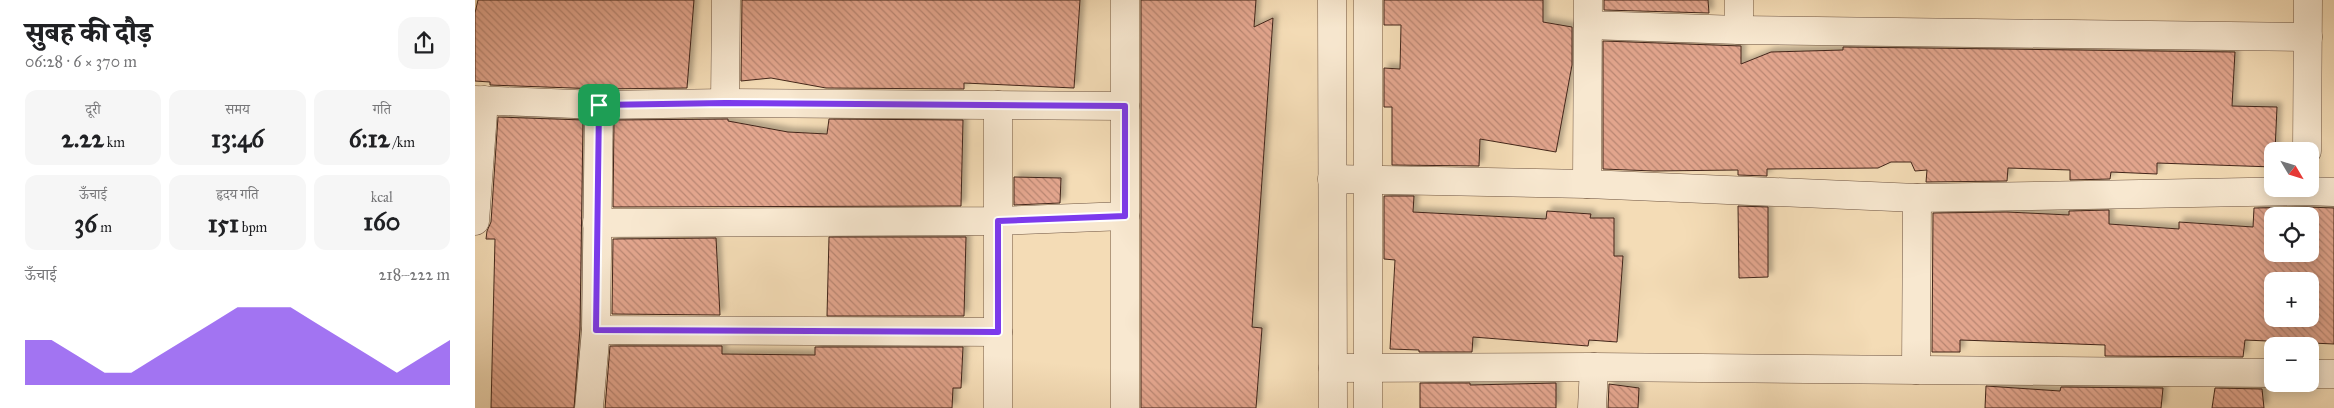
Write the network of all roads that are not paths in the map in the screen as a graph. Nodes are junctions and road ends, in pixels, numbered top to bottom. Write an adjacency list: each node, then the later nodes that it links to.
1 (726, 0): 11 (street)
2 (1125, 0): 14 (street)
3 (1331, 0): 16 (street)
4 (1368, 0): 17 (street)
5 (1739, 0): 8 (street)
6 (2308, 0): 9 (street)
7 (1588, 13): 8 (street); 18 (street)
8 (1739, 30): 9 (street)
9 (2308, 37): 15 (street)
10 (479, 100): 12 (street); 24 (street)
11 (725, 103): 12 (street); 13 (street)
12 (599, 105): 26 (street)
13 (998, 105): 14 (street); 25 (street)
14 (1125, 106): 23 (street)
15 (2307, 142)
16 (1332, 179): 17 (street); 30 (street)
17 (1368, 181): 18 (street); 31 (street)
18 (1587, 184): 22 (street)
19 (2264, 191): 22 (street)
20 (2319, 191): 21 (street)
21 (2334, 192)
22 (1917, 198): 32 (street)
23 (1125, 216): 25 (street); 38 (street)
24 (475, 221)
25 (998, 221): 26 (street); 28 (street)
26 (597, 222): 27 (street)
27 (596, 330): 28 (street); 36 (street)
28 (998, 332): 37 (street)
29 (1594, 367): 31 (street); 32 (street); 41 (street)
30 (1333, 368): 31 (street); 39 (street)
31 (1368, 368): 40 (street)
32 (1916, 370): 33 (street)
33 (2264, 373)
34 (2319, 374): 35 (street)
35 (2334, 374)
36 (589, 408)
37 (998, 408)
38 (1125, 408)
39 (1333, 408)
40 (1368, 408)
41 (1592, 408)

